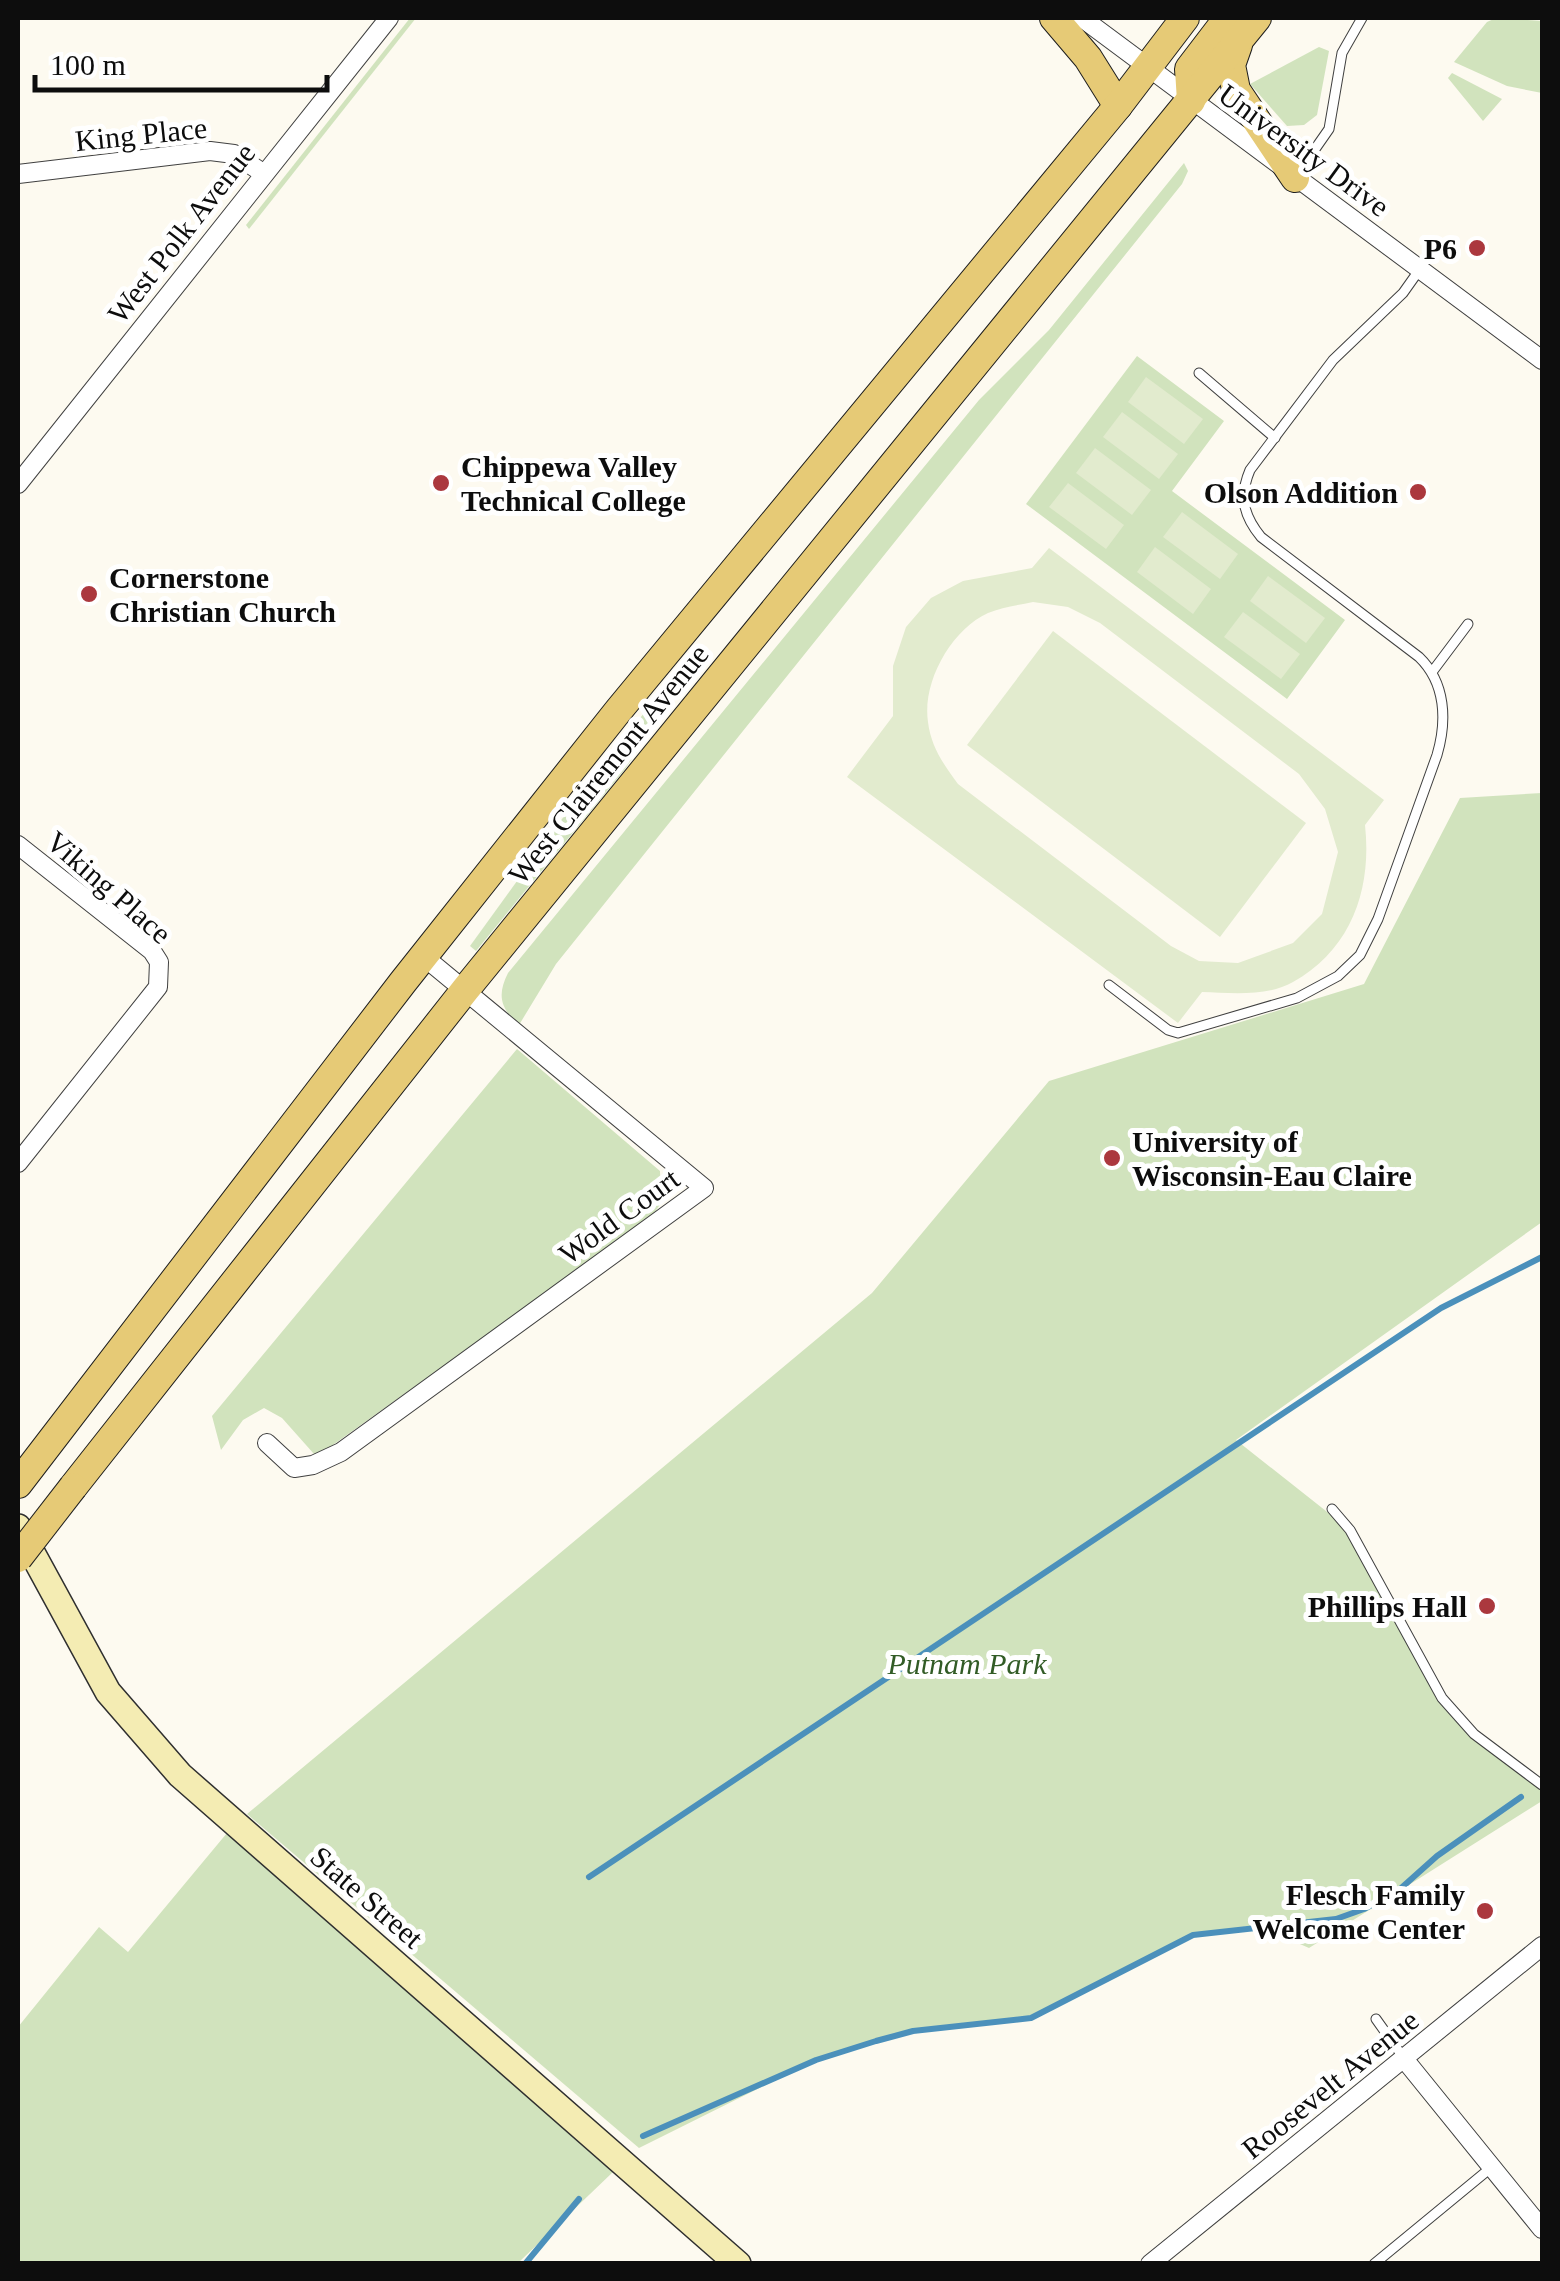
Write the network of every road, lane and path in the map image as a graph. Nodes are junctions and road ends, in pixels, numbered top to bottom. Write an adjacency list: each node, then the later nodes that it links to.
1 (389, 18): 10 (street, West Polk Avenue)
2 (1054, 18): 9 (main road)
3 (1082, 18): 7 (street, University Drive)
4 (1185, 18): 7 (main road, West Clairemont Avenue)
5 (1362, 18): 12 (lane)
6 (1242, 24): 8 (main road); 12 (main road)
7 (1146, 67): 8 (street, University Drive); 9 (main road, West Clairemont Avenue)
8 (1190, 101): 12 (street, University Drive); 23 (main road, West Clairemont Avenue)
9 (1118, 106): 21 (main road, West Clairemont Avenue)
10 (264, 173): 11 (street, King Place); 17 (street, West Polk Avenue)
11 (18, 174)
12 (1294, 178): 13 (street, University Drive)
13 (1420, 269): 14 (street, University Drive); 16 (lane)
14 (1542, 360)
15 (1199, 373): 16 (lane)
16 (1275, 438): 19 (lane)
17 (18, 484)
18 (1468, 624): 19 (lane)
19 (1432, 672): 22 (lane)
20 (18, 845): 24 (street, Viking Place)
21 (423, 956): 23 (street, Wold Court); 26 (main road, West Clairemont Avenue)
22 (1109, 985)
23 (465, 990): 25 (street, Wold Court); 29 (main road, West Clairemont Avenue, bridge)
24 (18, 1163)
25 (267, 1443)
26 (18, 1484)
27 (1332, 1509): 30 (lane)
28 (18, 1526): 36 (main road, State Street)
29 (18, 1558)
30 (1542, 1785)
31 (1542, 1946): 33 (street, Roosevelt Avenue)
32 (1376, 2019): 33 (lane)
33 (1405, 2060): 34 (street); 37 (street, Roosevelt Avenue)
34 (1492, 2166): 35 (street); 38 (lane)
35 (1542, 2228)
36 (738, 2264)
37 (1150, 2264)
38 (1374, 2264)

